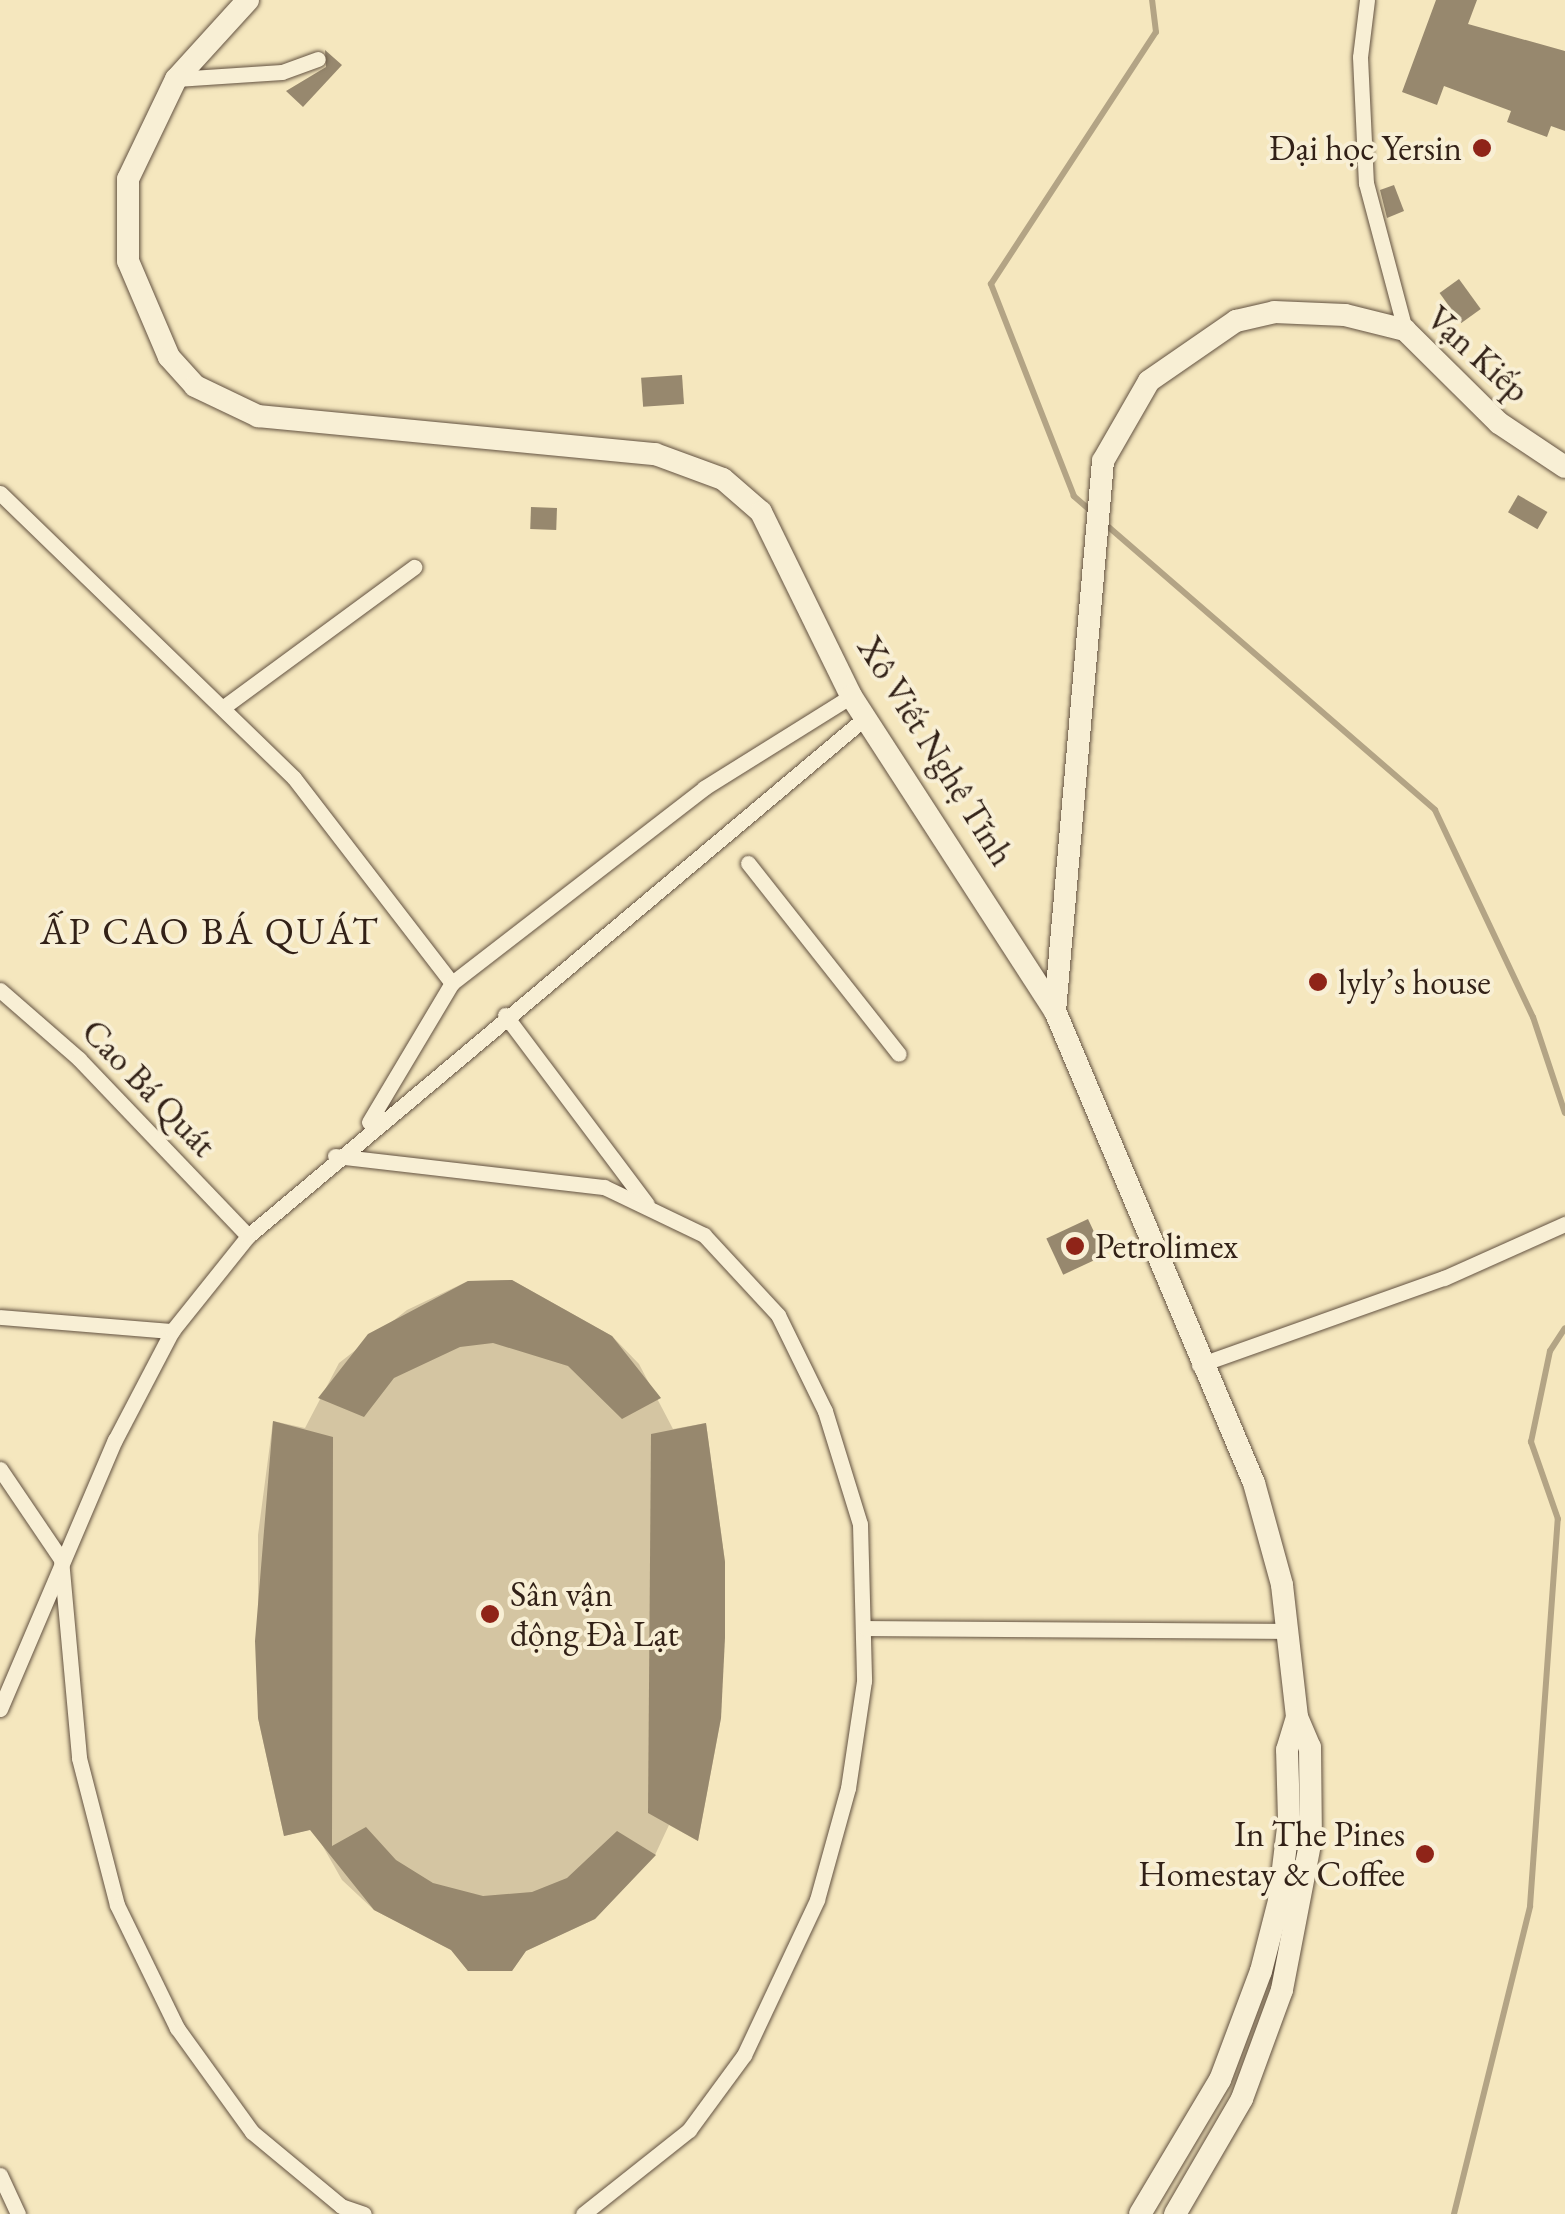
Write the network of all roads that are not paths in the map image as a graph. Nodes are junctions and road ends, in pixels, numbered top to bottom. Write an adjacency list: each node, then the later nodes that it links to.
1 (248, 0): 4 (main road, Xô Viết Nghệ Tĩnh)
2 (1367, 0): 5 (street)
3 (318, 59): 4 (street)
4 (176, 80): 9 (main road, Xô Viết Nghệ Tĩnh)
5 (1405, 330): 6 (main road, Vạn Kiếp); 15 (main road, Vạn Kiếp)
6 (1565, 466)
7 (0, 493): 10 (street)
8 (414, 567): 10 (street)
9 (851, 696): 11 (main road, Xô Viết Nghệ Tĩnh); 13 (street)
10 (225, 706): 13 (street)
11 (865, 718): 15 (main road, Xô Viết Nghệ Tĩnh); 16 (street)
12 (748, 862): 17 (street)
13 (452, 982): 18 (street)
14 (0, 990): 22 (street, Cao Bá Quát)
15 (1056, 1012): 25 (main road, Xô Viết Nghệ Tĩnh)
16 (505, 1016): 18 (street); 20 (street)
17 (900, 1054)
18 (362, 1134): 19 (street)
19 (335, 1156): 20 (street); 22 (street)
20 (648, 1204): 28 (street)
21 (1565, 1224): 25 (street)
22 (248, 1236): 24 (street)
23 (0, 1317): 24 (street)
24 (172, 1332): 27 (street)
25 (1199, 1365): 29 (main road, Xô Viết Nghệ Tĩnh)
26 (0, 1469): 27 (street)
27 (61, 1559): 30 (street); 34 (street)
28 (866, 1628): 29 (street); 35 (street)
29 (1288, 1631): 31 (main road, Xô Viết Nghệ Tĩnh)
30 (0, 1709)
31 (1296, 1717): 36 (main road, Xô Viết Nghệ Tĩnh); 37 (main road, Xô Viết Nghệ Tĩnh)
32 (0, 2175): 33 (street)
33 (18, 2214)
34 (364, 2214)
35 (583, 2214)
36 (1140, 2214)
37 (1174, 2214)

